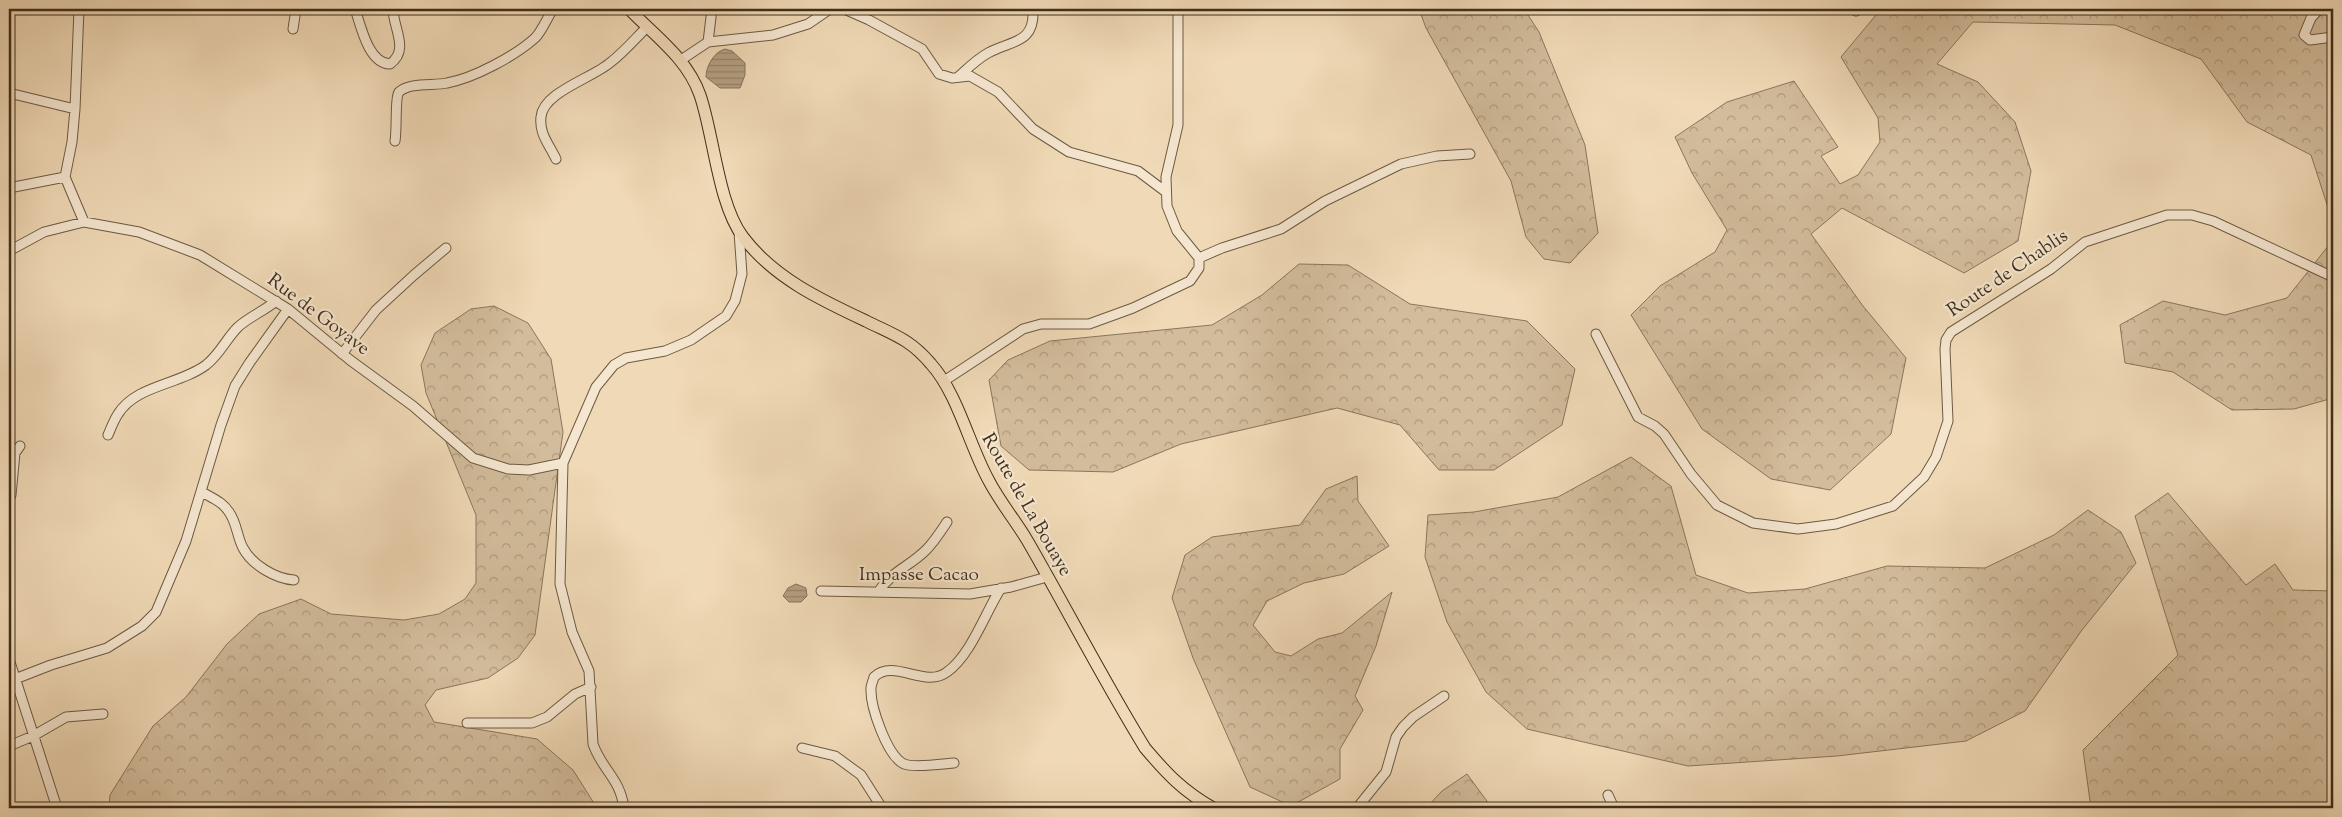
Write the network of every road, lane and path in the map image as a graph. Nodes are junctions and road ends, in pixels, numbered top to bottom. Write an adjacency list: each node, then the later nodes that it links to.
1 (79, 9): 22 (street)
2 (296, 9): 16 (street)
3 (355, 9): 4 (street)
4 (393, 9)
5 (553, 9): 23 (street)
6 (629, 9): 15 (main road, Route de La Bouaye)
7 (712, 9): 18 (street)
8 (830, 9): 18 (street)
9 (844, 9): 20 (street)
10 (1033, 9): 20 (street)
11 (1178, 9): 28 (street)
12 (1852, 9): 13 (street)
13 (1858, 9)
14 (2319, 9): 17 (street)
15 (646, 27): 19 (main road, Route de La Bouaye); 25 (street)
16 (293, 29)
17 (2333, 37)
18 (708, 42): 19 (street)
19 (681, 60): 30 (main road, Route de La Bouaye)
20 (958, 77): 28 (street)
21 (9, 93): 22 (street)
22 (75, 109): 26 (street)
23 (395, 140)
24 (1470, 154): 33 (street)
25 (556, 159)
26 (65, 177): 27 (street); 29 (street)
27 (9, 188)
28 (1166, 192): 33 (street)
29 (84, 222): 32 (street, Rue de Goyave); 35 (street, Rue de Goyave)
30 (739, 232): 39 (main road, Route de La Bouaye); 42 (street)
31 (446, 248): 38 (street)
32 (9, 251)
33 (1199, 258): 39 (street)
34 (2333, 276): 37 (street, Route de Chablis)
35 (276, 301): 36 (street, Rue de Goyave); 40 (street)
36 (288, 309): 38 (street, Rue de Goyave); 43 (street)
37 (1596, 334)
38 (342, 354): 42 (street, Rue de Goyave)
39 (944, 381): 46 (main road, Route de La Bouaye)
40 (108, 435)
41 (20, 446): 44 (street)
42 (563, 463): 53 (street)
43 (202, 492): 47 (street); 52 (street)
44 (9, 499)
45 (948, 522): 50 (street)
46 (1047, 577): 48 (street, Impasse Cacao); 65 (main road, Route de La Bouaye)
47 (294, 580)
48 (1001, 588): 50 (street, Impasse Cacao); 60 (street)
49 (821, 591): 50 (street, Impasse Cacao)
50 (878, 592)
51 (9, 659): 52 (street)
52 (15, 679): 57 (street)
53 (591, 687): 56 (street); 63 (street)
54 (1444, 696): 66 (street)
55 (103, 714): 57 (street)
56 (467, 723)
57 (33, 736): 58 (street); 62 (street)
58 (9, 746)
59 (802, 748): 64 (street)
60 (954, 764)
61 (1608, 795): 67 (street)
62 (57, 808)
63 (624, 808)
64 (882, 808)
65 (1213, 808)
66 (1357, 808)
67 (1614, 808)

